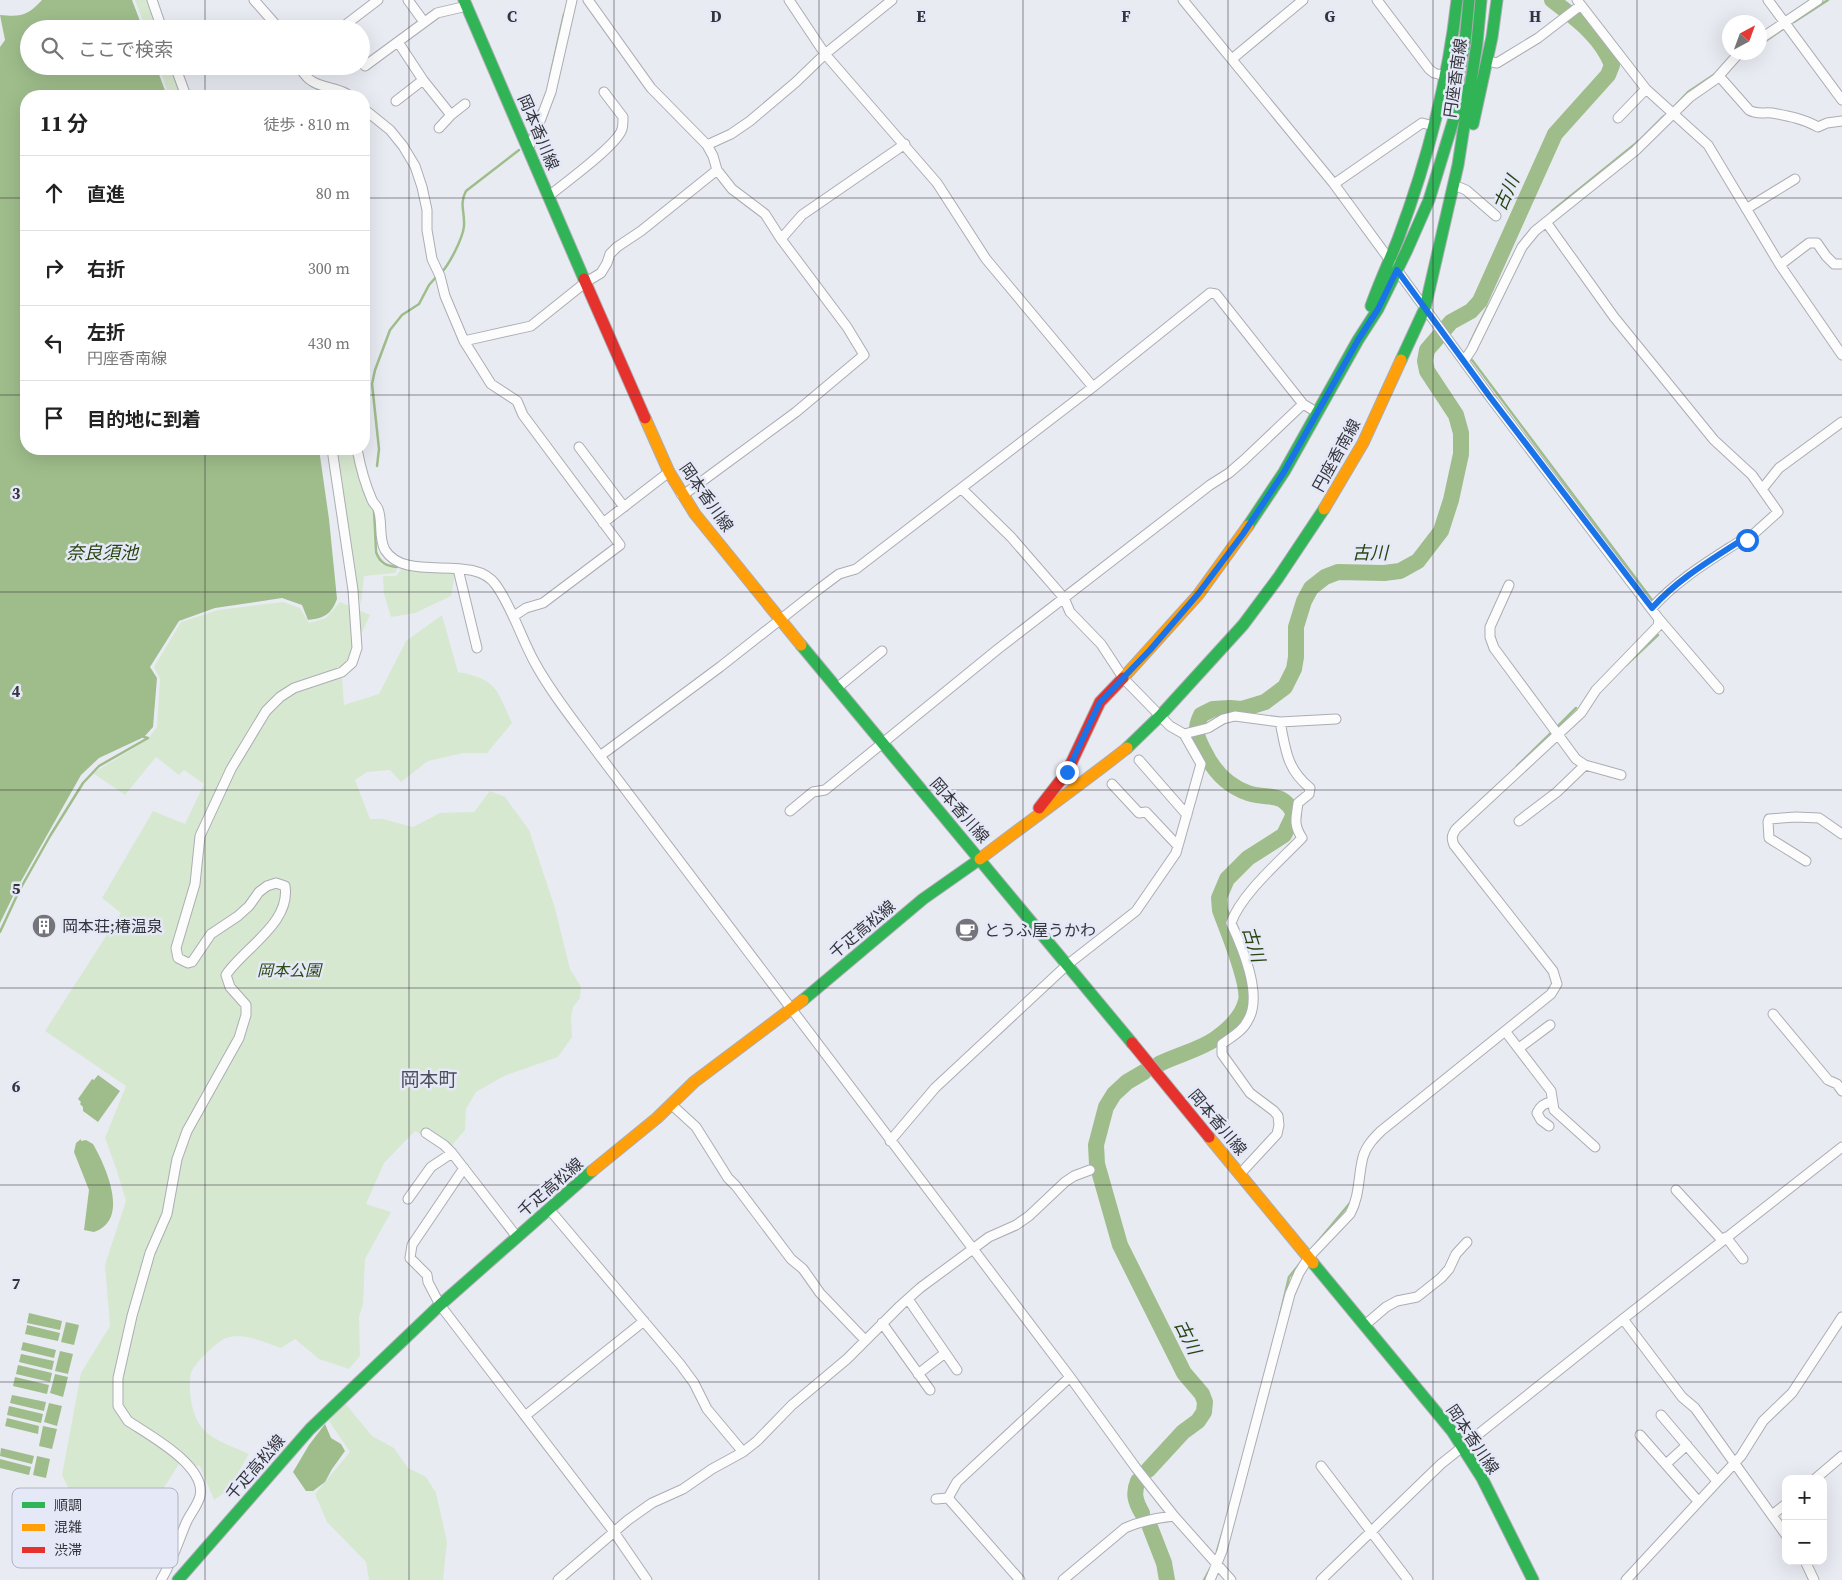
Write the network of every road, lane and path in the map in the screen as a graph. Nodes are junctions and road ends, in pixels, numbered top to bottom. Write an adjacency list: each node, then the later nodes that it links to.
1 (152, 0): 20 (street)
2 (254, 0): 21 (street)
3 (378, 0): 22 (street)
4 (408, 0): 23 (street)
5 (572, 0): 54 (street)
6 (588, 0): 53 (street)
7 (789, 0): 27 (street)
8 (892, 0): 27 (street)
9 (1183, 0): 28 (street)
10 (1303, 0): 28 (street)
11 (1377, 0): 34 (street)
12 (1457, 0): 34 (main road)
13 (1469, 0): 51 (main road)
14 (1481, 0): 51 (main road, 円座香南線); 55 (main road, 円座香南線)
15 (1497, 0): 30 (main road)
16 (1768, 0): 24 (street)
17 (1818, 0): 24 (street)
18 (466, 3): 23 (street); 54 (main road, 岡本香川線)
19 (1577, 5): 30 (street); 37 (street)
20 (159, 20)
21 (272, 20)
22 (352, 20)
23 (424, 22): 26 (street)
24 (1784, 22): 25 (street); 41 (street)
25 (1767, 34)
26 (398, 42): 31 (street); 36 (street)
27 (825, 54): 52 (street); 53 (street)
28 (1232, 59): 58 (street)
29 (1733, 60): 35 (street)
30 (1487, 61): 55 (main road)
31 (370, 63)
32 (178, 75): 38 (street)
33 (305, 75): 39 (street)
34 (1446, 76): 49 (main road)
35 (1719, 76): 45 (street); 48 (street)
36 (423, 80): 42 (street); 46 (street)
37 (1646, 89): 45 (street); 47 (street)
38 (184, 90)
39 (343, 90)
40 (604, 92): 60 (street)
41 (1842, 100)
42 (396, 101)
43 (465, 104): 46 (street)
44 (370, 114): 72 (street)
45 (1673, 114): 61 (street); 63 (street)
46 (451, 115): 50 (street)
47 (1618, 118)
48 (1842, 121)
49 (1434, 126): 58 (street); 65 (main road)
50 (439, 128)
51 (1449, 138): 68 (main road, 円座香南線)
52 (905, 144): 64 (street); 75 (street)
53 (707, 145): 56 (street)
54 (528, 146): 60 (main road, 岡本香川線)
55 (1458, 165): 59 (main road, 円座香南線)
56 (717, 170): 64 (street); 69 (street)
57 (1795, 179): 61 (street)
58 (1334, 184): 65 (street)
59 (1454, 185): 62 (street); 70 (main road, 円座香南線)
60 (549, 196): 69 (main road, 岡本香川線)
61 (1746, 209): 67 (street)
62 (1496, 216)
63 (1546, 222): 74 (street); 83 (street)
64 (781, 239): 85 (street)
65 (1388, 259): 68 (street); 71 (main road)
66 (1842, 264): 67 (street)
67 (1780, 265): 73 (street)
68 (1397, 270): 70 (street); 71 (main road, 円座香南線)
69 (586, 282): 72 (street); 82 (main road, 岡本香川線)
70 (1425, 308): 74 (street); 100 (main road, 円座香南線)
71 (1358, 340): 77 (main road, 円座香南線)
72 (464, 341): 87 (street)
73 (1841, 351)
74 (1464, 360): 91 (street)
75 (1093, 387): 76 (street); 84 (street)
76 (1303, 404): 77 (street); 90 (street)
77 (1318, 413): 97 (main road, 円座香南線)
78 (1842, 422): 83 (street)
79 (579, 447): 86 (street)
80 (333, 455): 180 (street)
81 (359, 455): 88 (street)
82 (668, 472): 85 (main road, 岡本香川線); 86 (street)
83 (1763, 488): 91 (street)
84 (962, 489): 90 (street); 94 (street)
85 (681, 494): 94 (main road, 岡本香川線)
86 (624, 507): 87 (street)
87 (603, 523): 92 (street)
88 (458, 569): 92 (street); 95 (street)
89 (1510, 585): 104 (street)
90 (1064, 598): 97 (street); 105 (street)
91 (1652, 608): 93 (street)
92 (514, 616): 106 (street)
93 (1659, 619): 99 (street); 104 (street)
94 (781, 620): 98 (main road, 岡本香川線); 106 (street)
95 (477, 648)
96 (882, 651): 98 (street)
97 (1124, 679): 100 (street); 113 (main road, 円座香南線)
98 (837, 688): 105 (main road, 岡本香川線)
99 (1719, 689)
100 (1160, 716): 103 (street); 113 (main road, 円座香南線)
101 (1336, 718): 102 (street)
102 (1280, 722): 103 (street); 136 (street)
103 (1187, 734): 112 (street)
104 (1557, 735): 108 (street); 123 (street)
105 (882, 743): 111 (street); 117 (main road, 岡本香川線)
106 (600, 756): 120 (street)
107 (1138, 760): 112 (street)
108 (1585, 765): 109 (street); 114 (street)
109 (1621, 775)
110 (1112, 784): 116 (street)
111 (790, 811)
112 (1187, 814): 116 (street)
113 (1029, 821): 117 (main road, 円座香南線)
114 (1520, 821)
115 (1842, 834): 118 (street)
116 (1178, 846): 119 (street)
117 (980, 859): 119 (main road, 岡本香川線); 120 (main road, 千疋高松線)
118 (1806, 861)
119 (1067, 965): 130 (street); 136 (main road, 岡本香川線)
120 (792, 1010): 127 (main road, 千疋高松線); 130 (street)
121 (1774, 1014): 125 (street)
122 (1550, 1025): 124 (street)
123 (1505, 1031): 124 (street); 144 (street)
124 (1520, 1048): 126 (street)
125 (1842, 1091)
126 (1552, 1102): 128 (street); 131 (street)
127 (672, 1104): 139 (main road, 千疋高松線); 153 (street)
128 (1549, 1126)
129 (426, 1134): 133 (street)
130 (890, 1141): 143 (street)
131 (1595, 1147)
132 (1842, 1147): 141 (street)
133 (452, 1153): 134 (street); 138 (street)
134 (464, 1168): 140 (street); 147 (street)
135 (1090, 1170): 143 (street)
136 (1240, 1174): 144 (main road, 岡本香川線)
137 (1676, 1190): 141 (street)
138 (408, 1198)
139 (549, 1209): 140 (main road, 千疋高松線); 150 (street)
140 (518, 1236): 147 (main road, 千疋高松線)
141 (1724, 1239): 145 (street); 149 (street)
142 (1467, 1242): 152 (street)
143 (972, 1250): 146 (street); 157 (street)
144 (1309, 1256): 152 (main road, 岡本香川線); 181 (street)
145 (1743, 1258)
146 (908, 1299): 151 (street); 154 (street)
147 (440, 1305): 160 (street); 185 (main road, 千疋高松線)
148 (1842, 1317): 167 (street)
149 (1622, 1319): 163 (street); 167 (street)
150 (644, 1322): 160 (street); 164 (street)
151 (882, 1324): 153 (street); 156 (street)
152 (1365, 1325): 163 (main road, 岡本香川線)
153 (865, 1340): 164 (street)
154 (946, 1353): 155 (street); 156 (street)
155 (958, 1370)
156 (918, 1374): 158 (street)
157 (1070, 1377): 171 (street); 175 (street)
158 (930, 1390)
159 (1661, 1415): 162 (street)
160 (525, 1416): 179 (street)
161 (1640, 1435): 166 (street)
162 (1687, 1445): 166 (street); 170 (street)
163 (1463, 1447): 178 (street); 194 (main road, 岡本香川線)
164 (743, 1452): 179 (street)
165 (1842, 1456): 169 (street)
166 (1666, 1464): 173 (street)
167 (1733, 1464): 170 (street); 176 (street)
168 (1321, 1466): 178 (street)
169 (1820, 1475)
170 (1717, 1480): 173 (street)
171 (948, 1498): 172 (street); 188 (street)
172 (936, 1499)
173 (1698, 1501): 195 (street)
174 (1782, 1507): 176 (street)
175 (1174, 1516): 181 (street); 189 (street)
176 (1772, 1516): 177 (street)
177 (1782, 1530)
178 (1372, 1531): 192 (street); 193 (street)
179 (614, 1532): 186 (street); 187 (street)
180 (178, 1542)
181 (1217, 1565): 190 (street); 191 (street)
182 (1807, 1565): 196 (street)
183 (166, 1568): 184 (street)
184 (161, 1580)
185 (178, 1580)
186 (558, 1580)
187 (647, 1580)
188 (1020, 1580)
189 (1063, 1580)
190 (1210, 1580)
191 (1231, 1580)
192 (1321, 1580)
193 (1408, 1580)
194 (1533, 1580)
195 (1626, 1580)
196 (1814, 1580)

